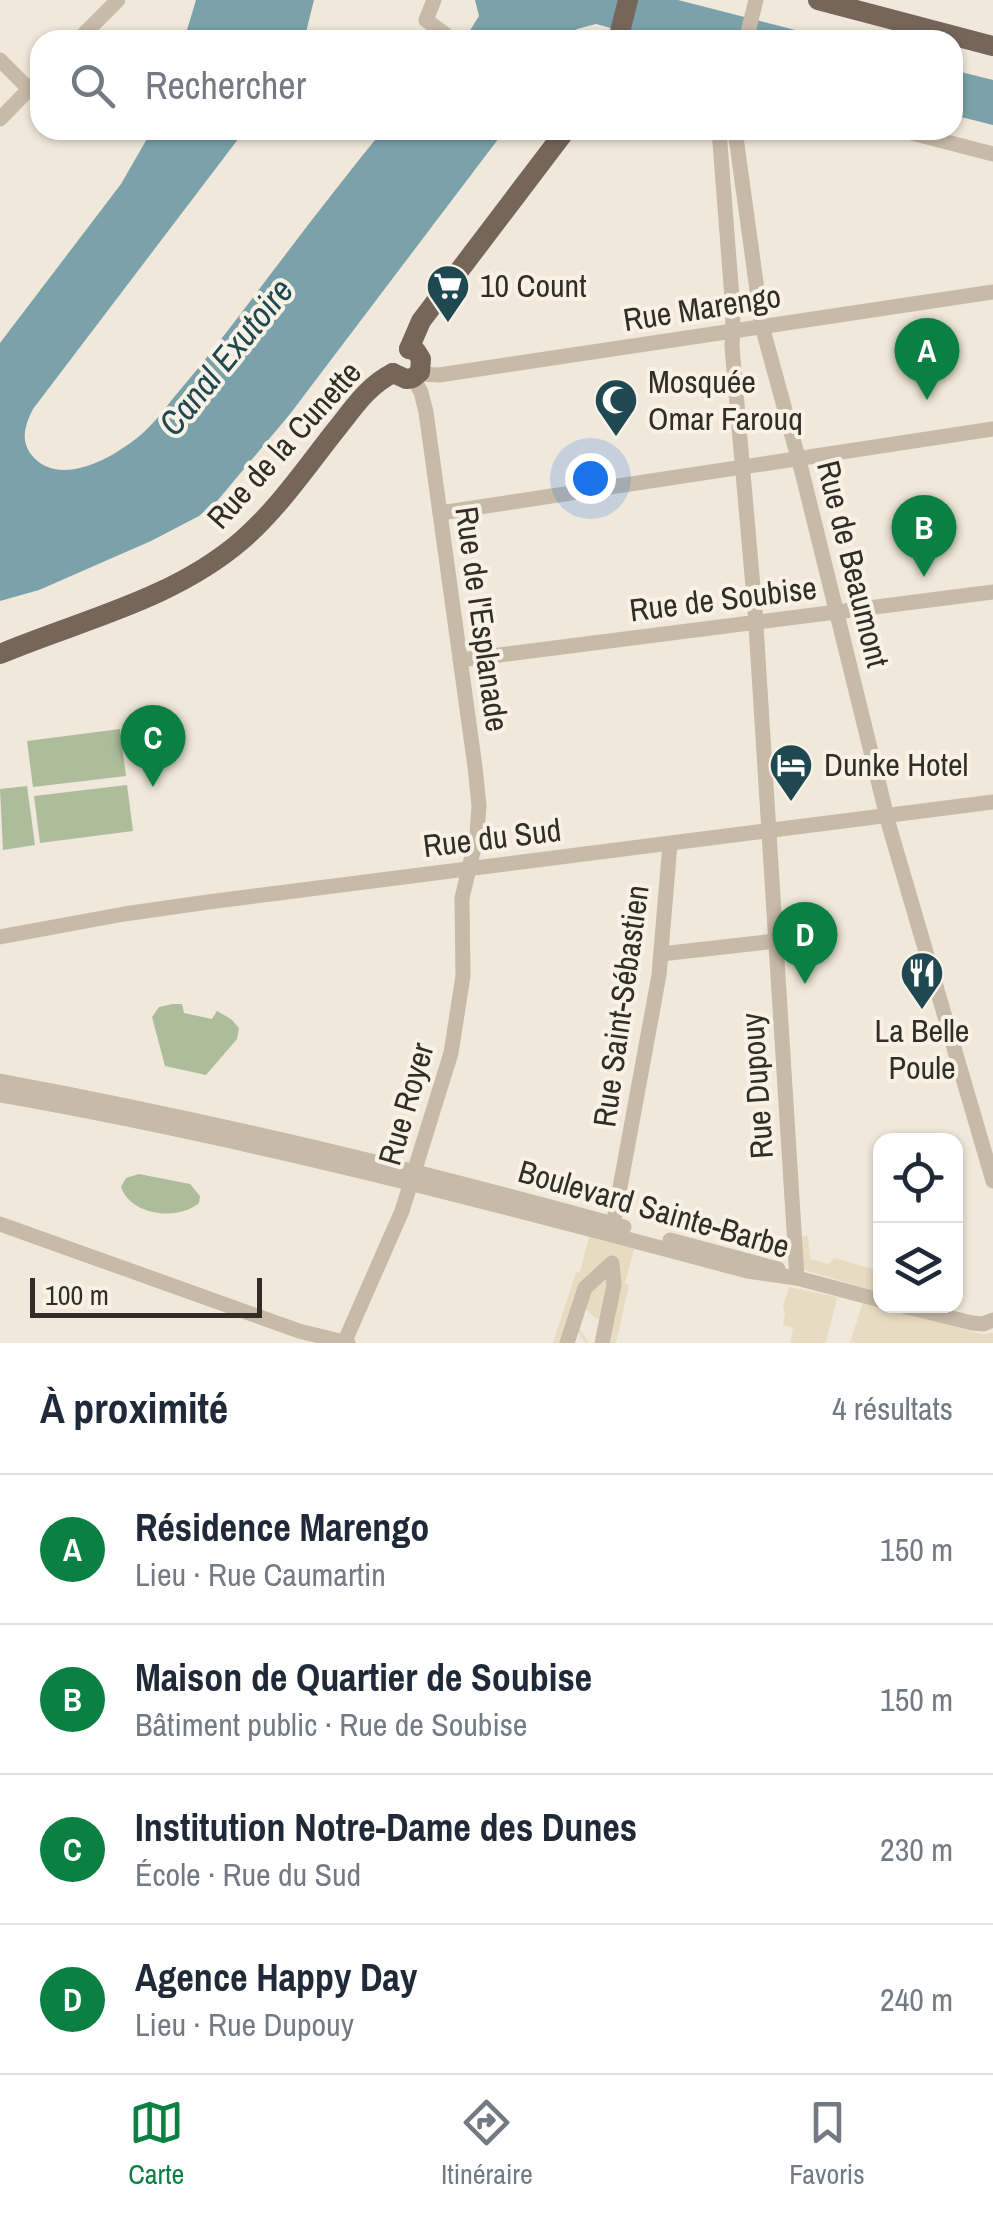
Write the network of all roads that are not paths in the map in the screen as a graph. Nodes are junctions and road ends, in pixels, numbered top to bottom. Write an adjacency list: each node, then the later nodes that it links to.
1 (118, 0): 6 (street)
2 (434, 0): 7 (street)
3 (628, 0): 8 (main road)
4 (818, 0): 10 (main road)
5 (756, 2): 9 (street)
6 (88, 30)
7 (440, 30)
8 (620, 30)
9 (749, 30)
10 (932, 30)
11 (963, 38): 12 (main road)
12 (993, 46)
13 (0, 60): 14 (street)
14 (30, 81)
15 (30, 88): 16 (street)
16 (0, 119)
17 (558, 140): 25 (main road, Rue de la Cunette)
18 (720, 140): 24 (street, Rue Dupouy)
19 (736, 140): 23 (street, Rue de Beaumont)
20 (939, 140): 21 (street)
21 (993, 154)
22 (993, 292): 23 (street, Rue Marengo)
23 (762, 326): 24 (street, Rue Marengo); 27 (street, Rue de Beaumont)
24 (732, 331): 25 (street, Rue Marengo); 28 (street, Rue Dupouy)
25 (408, 375): 29 (street, Rue de l'Esplanade); 33 (main road, Rue de la Cunette)
26 (993, 429): 27 (street)
27 (798, 459): 28 (street); 31 (street, Rue de Beaumont)
28 (743, 467): 29 (street); 32 (street, Rue Dupouy)
29 (440, 513): 34 (street, Rue de l'Esplanade)
30 (993, 592): 31 (street, Rue de Soubise)
31 (837, 612): 32 (street, Rue de Soubise); 36 (street, Rue de Beaumont)
32 (754, 622): 34 (street, Rue de Soubise); 37 (street, Rue Dupouy)
33 (0, 654)
34 (460, 660): 39 (street, Rue de l'Esplanade)
35 (993, 802): 36 (street, Rue du Sud)
36 (886, 816): 37 (street, Rue du Sud); 46 (street, Rue de Beaumont)
37 (769, 831): 38 (street, Rue du Sud); 41 (street, Rue Dupouy)
38 (670, 844): 39 (street, Rue du Sud); 42 (street, Rue Saint-Sébastien)
39 (469, 869): 40 (street, Rue du Sud); 45 (street, Rue Royer)
40 (0, 937)
41 (776, 942): 42 (street); 50 (street, Rue Dupouy)
42 (661, 954): 48 (street, Rue Saint-Sébastien)
43 (0, 1080): 45 (street, Boulevard Sainte-Barbe)
44 (0, 1095): 45 (street, Boulevard Sainte-Barbe)
45 (412, 1178): 48 (street, Boulevard Sainte-Barbe); 54 (street, Rue Royer)
46 (993, 1182)
47 (0, 1224): 54 (street)
48 (615, 1232): 49 (street, Rue Saint-Sébastien); 50 (street, Boulevard Sainte-Barbe)
49 (612, 1263): 55 (street); 56 (street)
50 (797, 1278): 51 (street, Boulevard Sainte-Barbe)
51 (873, 1298)
52 (931, 1313): 53 (street)
53 (993, 1320)
54 (345, 1343)
55 (567, 1343)
56 (602, 1343)

